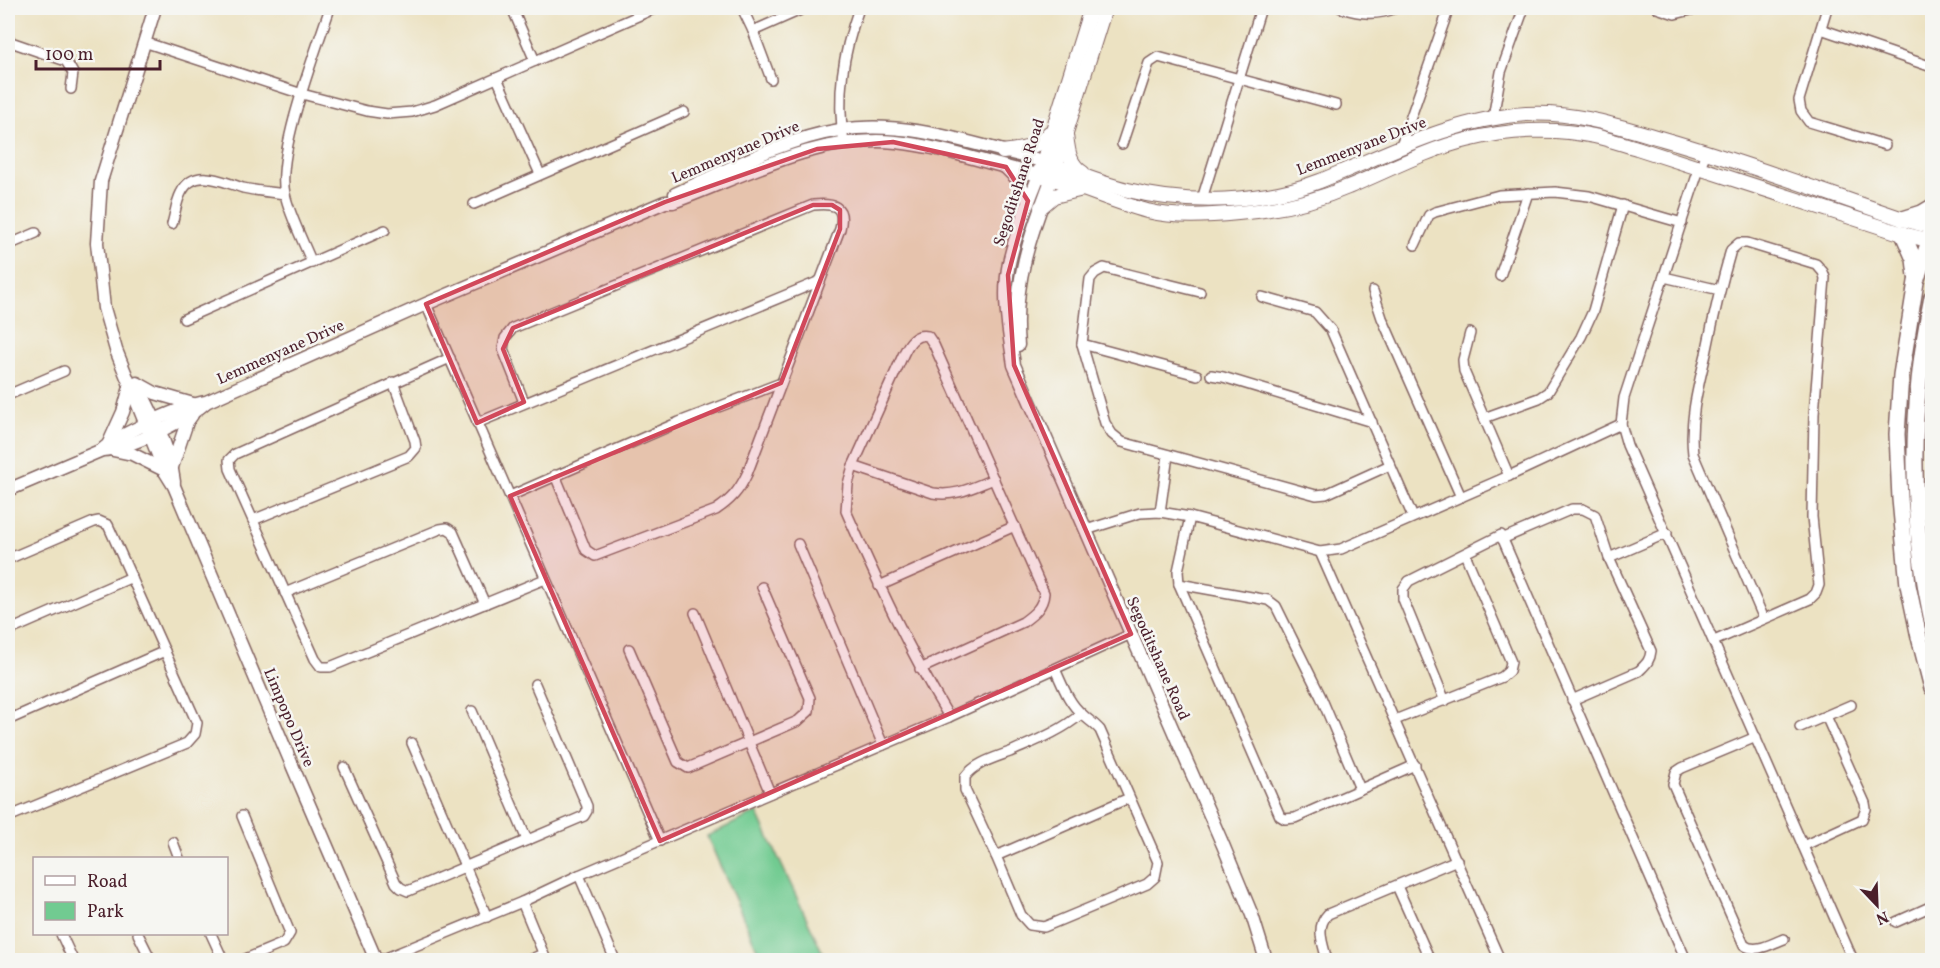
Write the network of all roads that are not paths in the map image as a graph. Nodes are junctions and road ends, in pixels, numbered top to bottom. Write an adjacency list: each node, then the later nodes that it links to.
1 (155, 8): 21 (street, Limpopo Drive)
2 (330, 8): 28 (street)
3 (512, 8): 22 (street)
4 (656, 8): 22 (street)
5 (742, 8): 19 (street)
6 (859, 8): 32 (street)
7 (1091, 8): 33 (main road, Segoditshane Road)
8 (1105, 8): 33 (main road, Segoditshane Road)
9 (1261, 8): 25 (street)
10 (1341, 8): 11 (street)
11 (1396, 8)
12 (1449, 8): 37 (street)
13 (1524, 8): 31 (street)
14 (1657, 8): 15 (street)
15 (1699, 8)
16 (1827, 8): 18 (street)
17 (803, 9): 19 (street)
18 (1821, 28): 23 (street); 36 (street)
19 (753, 31): 26 (street)
20 (8, 41): 27 (street)
21 (144, 42): 28 (street); 81 (street, Limpopo Drive)
22 (535, 61): 24 (street)
23 (1932, 67)
24 (497, 78): 28 (street); 43 (street)
25 (1238, 78): 29 (street); 35 (street); 47 (street)
26 (771, 80)
27 (71, 89)
28 (302, 94): 46 (street)
29 (1336, 105)
30 (684, 112): 43 (street)
31 (1493, 118): 37 (main road, Lemmenyane Drive); 38 (main road, Lemmenyane Drive)
32 (842, 130): 34 (street); 39 (street, Lemmenyane Drive); 48 (street, Lemmenyane Drive)
33 (1059, 131): 39 (main road); 42 (main road, Segoditshane Road); 44 (main road)
34 (844, 143): 40 (street, Lemmenyane Drive); 48 (street, Lemmenyane Drive)
35 (1122, 144)
36 (1885, 145)
37 (1400, 148): 47 (main road, Lemmenyane Drive)
38 (1707, 151): 41 (street); 55 (main road, Lemmenyane Drive)
39 (1003, 152): 42 (street, Lemmenyane Drive)
40 (1005, 167): 42 (street, Lemmenyane Drive); 50 (street)
41 (1699, 169): 44 (main road, Lemmenyane Drive); 53 (street); 55 (main road, Lemmenyane Drive)
42 (1047, 170): 44 (main road, Lemmenyane Drive); 50 (street, Segoditshane Road)
43 (540, 174): 49 (street)
44 (1087, 183): 47 (main road, Lemmenyane Drive); 50 (main road)
45 (1528, 193): 51 (street); 59 (street); 62 (street)
46 (285, 194): 54 (street); 61 (street)
47 (1202, 199)
48 (665, 202): 71 (street, Lemmenyane Drive)
49 (474, 204)
50 (1035, 204): 106 (street, Segoditshane Road)
51 (1623, 206): 53 (street); 85 (street)
52 (1932, 207): 55 (main road)
53 (1682, 223): 63 (street)
54 (172, 224)
55 (1903, 227): 58 (main road, Lemmenyane Drive); 65 (main road)
56 (385, 230): 61 (street)
57 (36, 233): 60 (street)
58 (1932, 235): 65 (main road)
59 (1415, 244)
60 (8, 245)
61 (312, 263): 72 (street)
62 (1500, 276)
63 (1664, 277): 66 (street); 88 (street)
64 (820, 281): 80 (street); 83 (street); 83 (street)
65 (1917, 282): 132 (main road)
66 (1720, 290): 122 (street); 122 (street)
67 (1373, 291): 100 (street)
68 (1200, 292): 74 (street)
69 (1262, 297): 86 (street)
70 (1932, 297): 123 (main road)
71 (426, 304): 75 (street); 84 (street, Lemmenyane Drive)
72 (184, 319)
73 (1470, 333): 85 (street)
74 (1082, 344): 77 (street); 91 (street)
75 (450, 358): 79 (street); 87 (street)
76 (64, 371): 82 (street)
77 (1197, 375)
78 (1211, 375): 86 (street)
79 (393, 382): 104 (street); 104 (street)
80 (781, 383): 95 (street); 95 (street)
81 (134, 385): 84 (street); 89 (street, Limpopo Drive); 90 (street)
82 (8, 395)
83 (524, 402): 87 (street)
84 (197, 407): 89 (street, Lemmenyane Drive); 94 (street)
85 (1484, 418): 96 (street)
86 (1372, 422): 92 (street)
87 (477, 423): 99 (street)
88 (1621, 424): 96 (street); 107 (street)
89 (153, 427): 90 (street, Lemmenyane Drive); 94 (street, Limpopo Drive)
90 (107, 448): 94 (street); 98 (street)
91 (1168, 454): 92 (street); 101 (street)
92 (1390, 465): 103 (street)
93 (854, 466): 97 (street); 97 (street); 117 (street)
94 (168, 469): 179 (street, Limpopo Drive)
95 (555, 476): 99 (street)
96 (1509, 476): 100 (street)
97 (994, 479): 105 (street)
98 (8, 490)
99 (510, 496): 115 (street)
100 (1461, 497): 103 (street)
101 (1160, 512): 102 (street); 106 (street)
102 (1190, 517): 110 (street); 116 (street)
103 (1413, 518): 110 (street)
104 (254, 520): 119 (street)
105 (1015, 526): 117 (street); 129 (street)
106 (1086, 530): 125 (street, Segoditshane Road)
107 (1667, 533): 112 (street); 126 (street)
108 (1502, 538): 111 (street); 112 (street); 134 (street)
109 (798, 544): 146 (street)
110 (1320, 552): 141 (street)
111 (1465, 554): 133 (street); 133 (street)
112 (1610, 558): 134 (street)
113 (8, 559): 114 (street)
114 (132, 577): 124 (street); 128 (street)
115 (545, 579): 120 (street); 155 (street)
116 (1179, 584): 149 (street); 149 (street)
117 (879, 586): 129 (street)
118 (762, 587): 144 (street)
119 (285, 593): 120 (street); 120 (street)
120 (485, 604)
121 (695, 614): 144 (street)
122 (1764, 619): 126 (street)
123 (1932, 621)
124 (8, 631)
125 (1131, 634): 130 (street); 183 (street, Segoditshane Road)
126 (1714, 641): 143 (street)
127 (629, 649): 144 (street)
128 (165, 651): 140 (street); 153 (street)
129 (920, 669): 139 (street)
130 (1055, 669): 137 (street); 139 (street)
131 (535, 684): 154 (street)
132 (1932, 688)
133 (1445, 700): 141 (street)
134 (1572, 700): 187 (street)
135 (1851, 705): 138 (street)
136 (472, 711): 154 (street)
137 (1082, 714): 151 (street); 158 (street)
138 (1826, 716): 142 (street); 157 (street)
139 (949, 717): 146 (street)
140 (8, 720)
141 (1395, 720): 147 (street)
142 (1800, 727)
143 (1756, 737): 157 (street); 171 (street)
144 (748, 742): 150 (street)
145 (412, 743): 161 (street)
146 (883, 745): 150 (street)
147 (1415, 765): 149 (street); 160 (street)
148 (344, 767): 161 (street)
149 (1360, 789)
150 (770, 794): 155 (street)
151 (1129, 798): 158 (street); 158 (street)
152 (242, 816): 178 (street)
153 (8, 817)
154 (527, 840): 161 (street)
155 (660, 841): 162 (street)
156 (172, 842): 159 (street)
157 (1803, 846): 188 (street)
158 (996, 855)
159 (179, 857)
160 (1457, 860): 163 (street); 186 (street)
161 (465, 866): 166 (street)
162 (579, 875): 164 (street); 182 (street)
163 (1397, 886): 184 (street); 185 (street)
164 (522, 902): 166 (street); 173 (street)
165 (1932, 906): 167 (street)
166 (487, 916): 180 (street)
167 (1896, 922)
168 (62, 935): 175 (street)
169 (139, 935): 176 (street)
170 (213, 935): 177 (street)
171 (1784, 939)
172 (8, 952): 174 (street)
173 (545, 957): 181 (street)
174 (11, 960)
175 (73, 960)
176 (151, 960)
177 (223, 960)
178 (243, 960)
179 (376, 960)
180 (381, 960)
181 (529, 960)
182 (615, 960)
183 (1266, 960)
184 (1328, 960)
185 (1430, 960)
186 (1500, 960)
187 (1686, 960)
188 (1853, 960)

